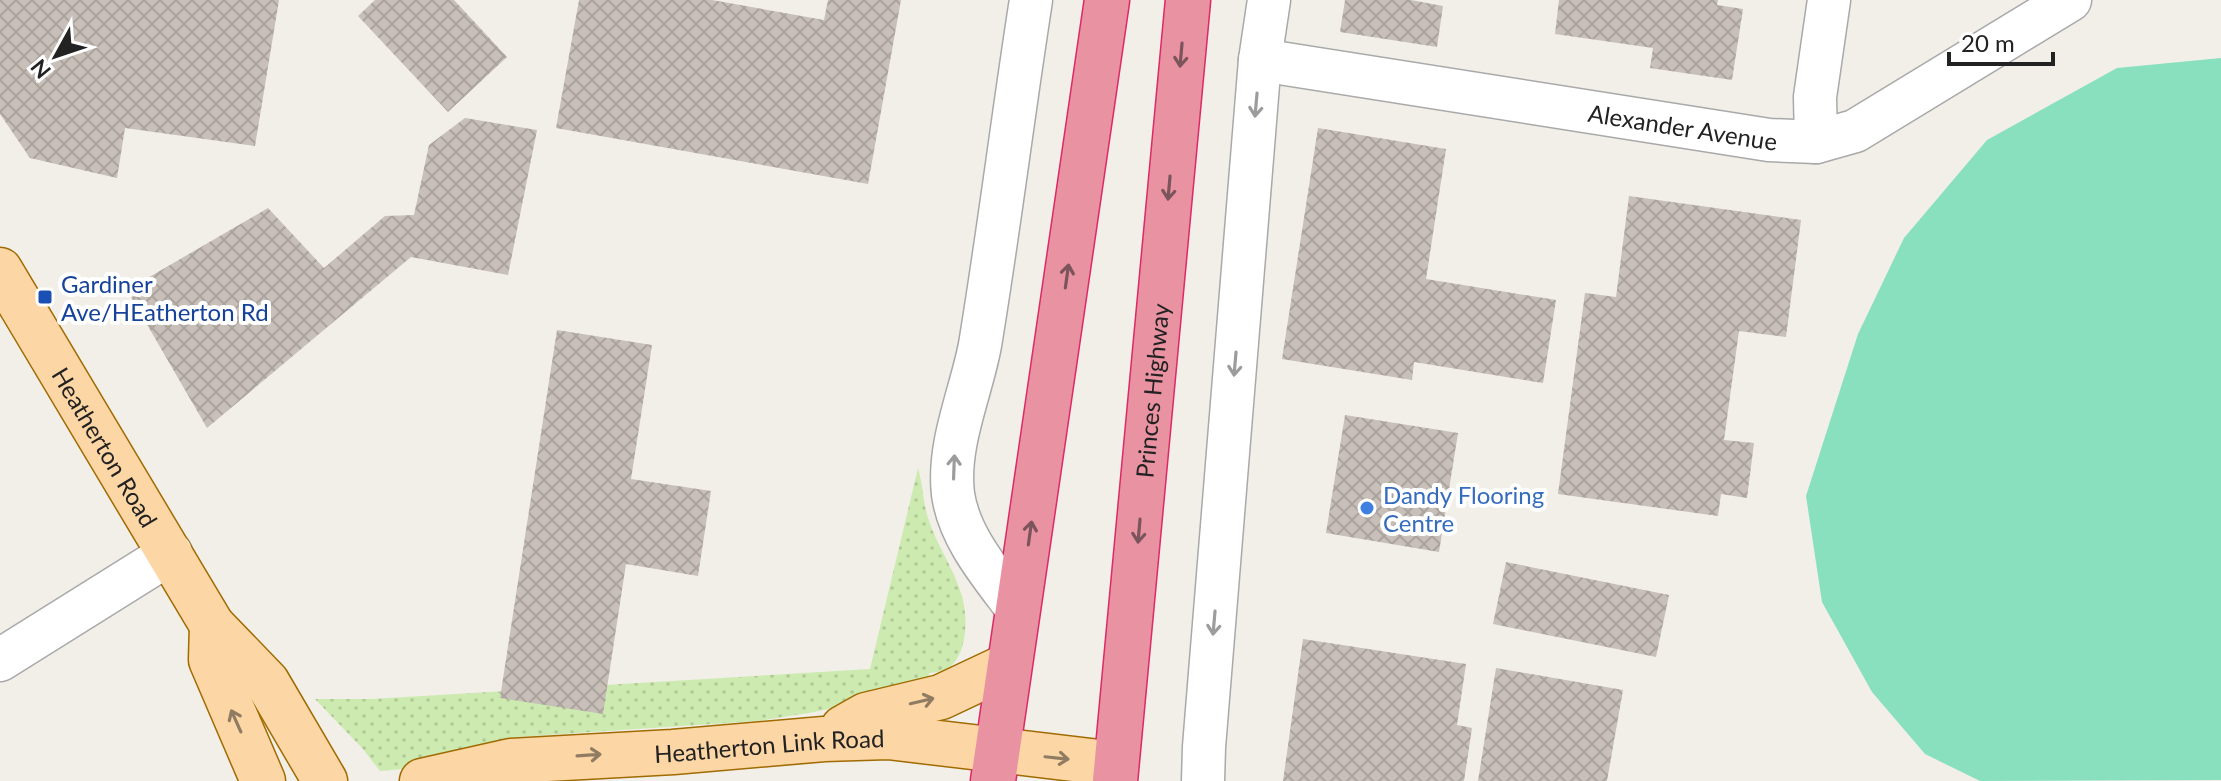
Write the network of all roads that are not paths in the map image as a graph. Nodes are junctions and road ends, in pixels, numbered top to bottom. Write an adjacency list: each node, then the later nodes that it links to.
1 (1031, 0): 11 (street, one-way to 1)
2 (1107, 0): 11 (highway, one-way to 2)
3 (1188, 0): 17 (highway, Princes Highway, one-way to 17)
4 (1269, 0): 7 (street)
5 (1829, 0): 8 (street)
6 (2070, 0): 8 (street, Alexander Avenue)
7 (1260, 60): 8 (street, Alexander Avenue); 21 (street, one-way to 21)
8 (1816, 142)
9 (0, 270): 10 (main road, Heatherton Road)
10 (171, 553): 12 (main road, Heatherton Road); 13 (street)
11 (1018, 610): 14 (highway)
12 (212, 625): 18 (main road, Heatherton Road, one-way to 12); 19 (main road, Heatherton Road)
13 (0, 660)
14 (1009, 665): 15 (main road, one-way to 14); 16 (highway)
15 (824, 739): 16 (main road, Heatherton Link Road); 20 (main road, Heatherton Link Road, one-way to 15)
16 (996, 766): 17 (main road, Heatherton Link Road, one-way to 17)
17 (1116, 773)
18 (263, 781)
19 (325, 781)
20 (422, 781)
21 (1203, 781)

